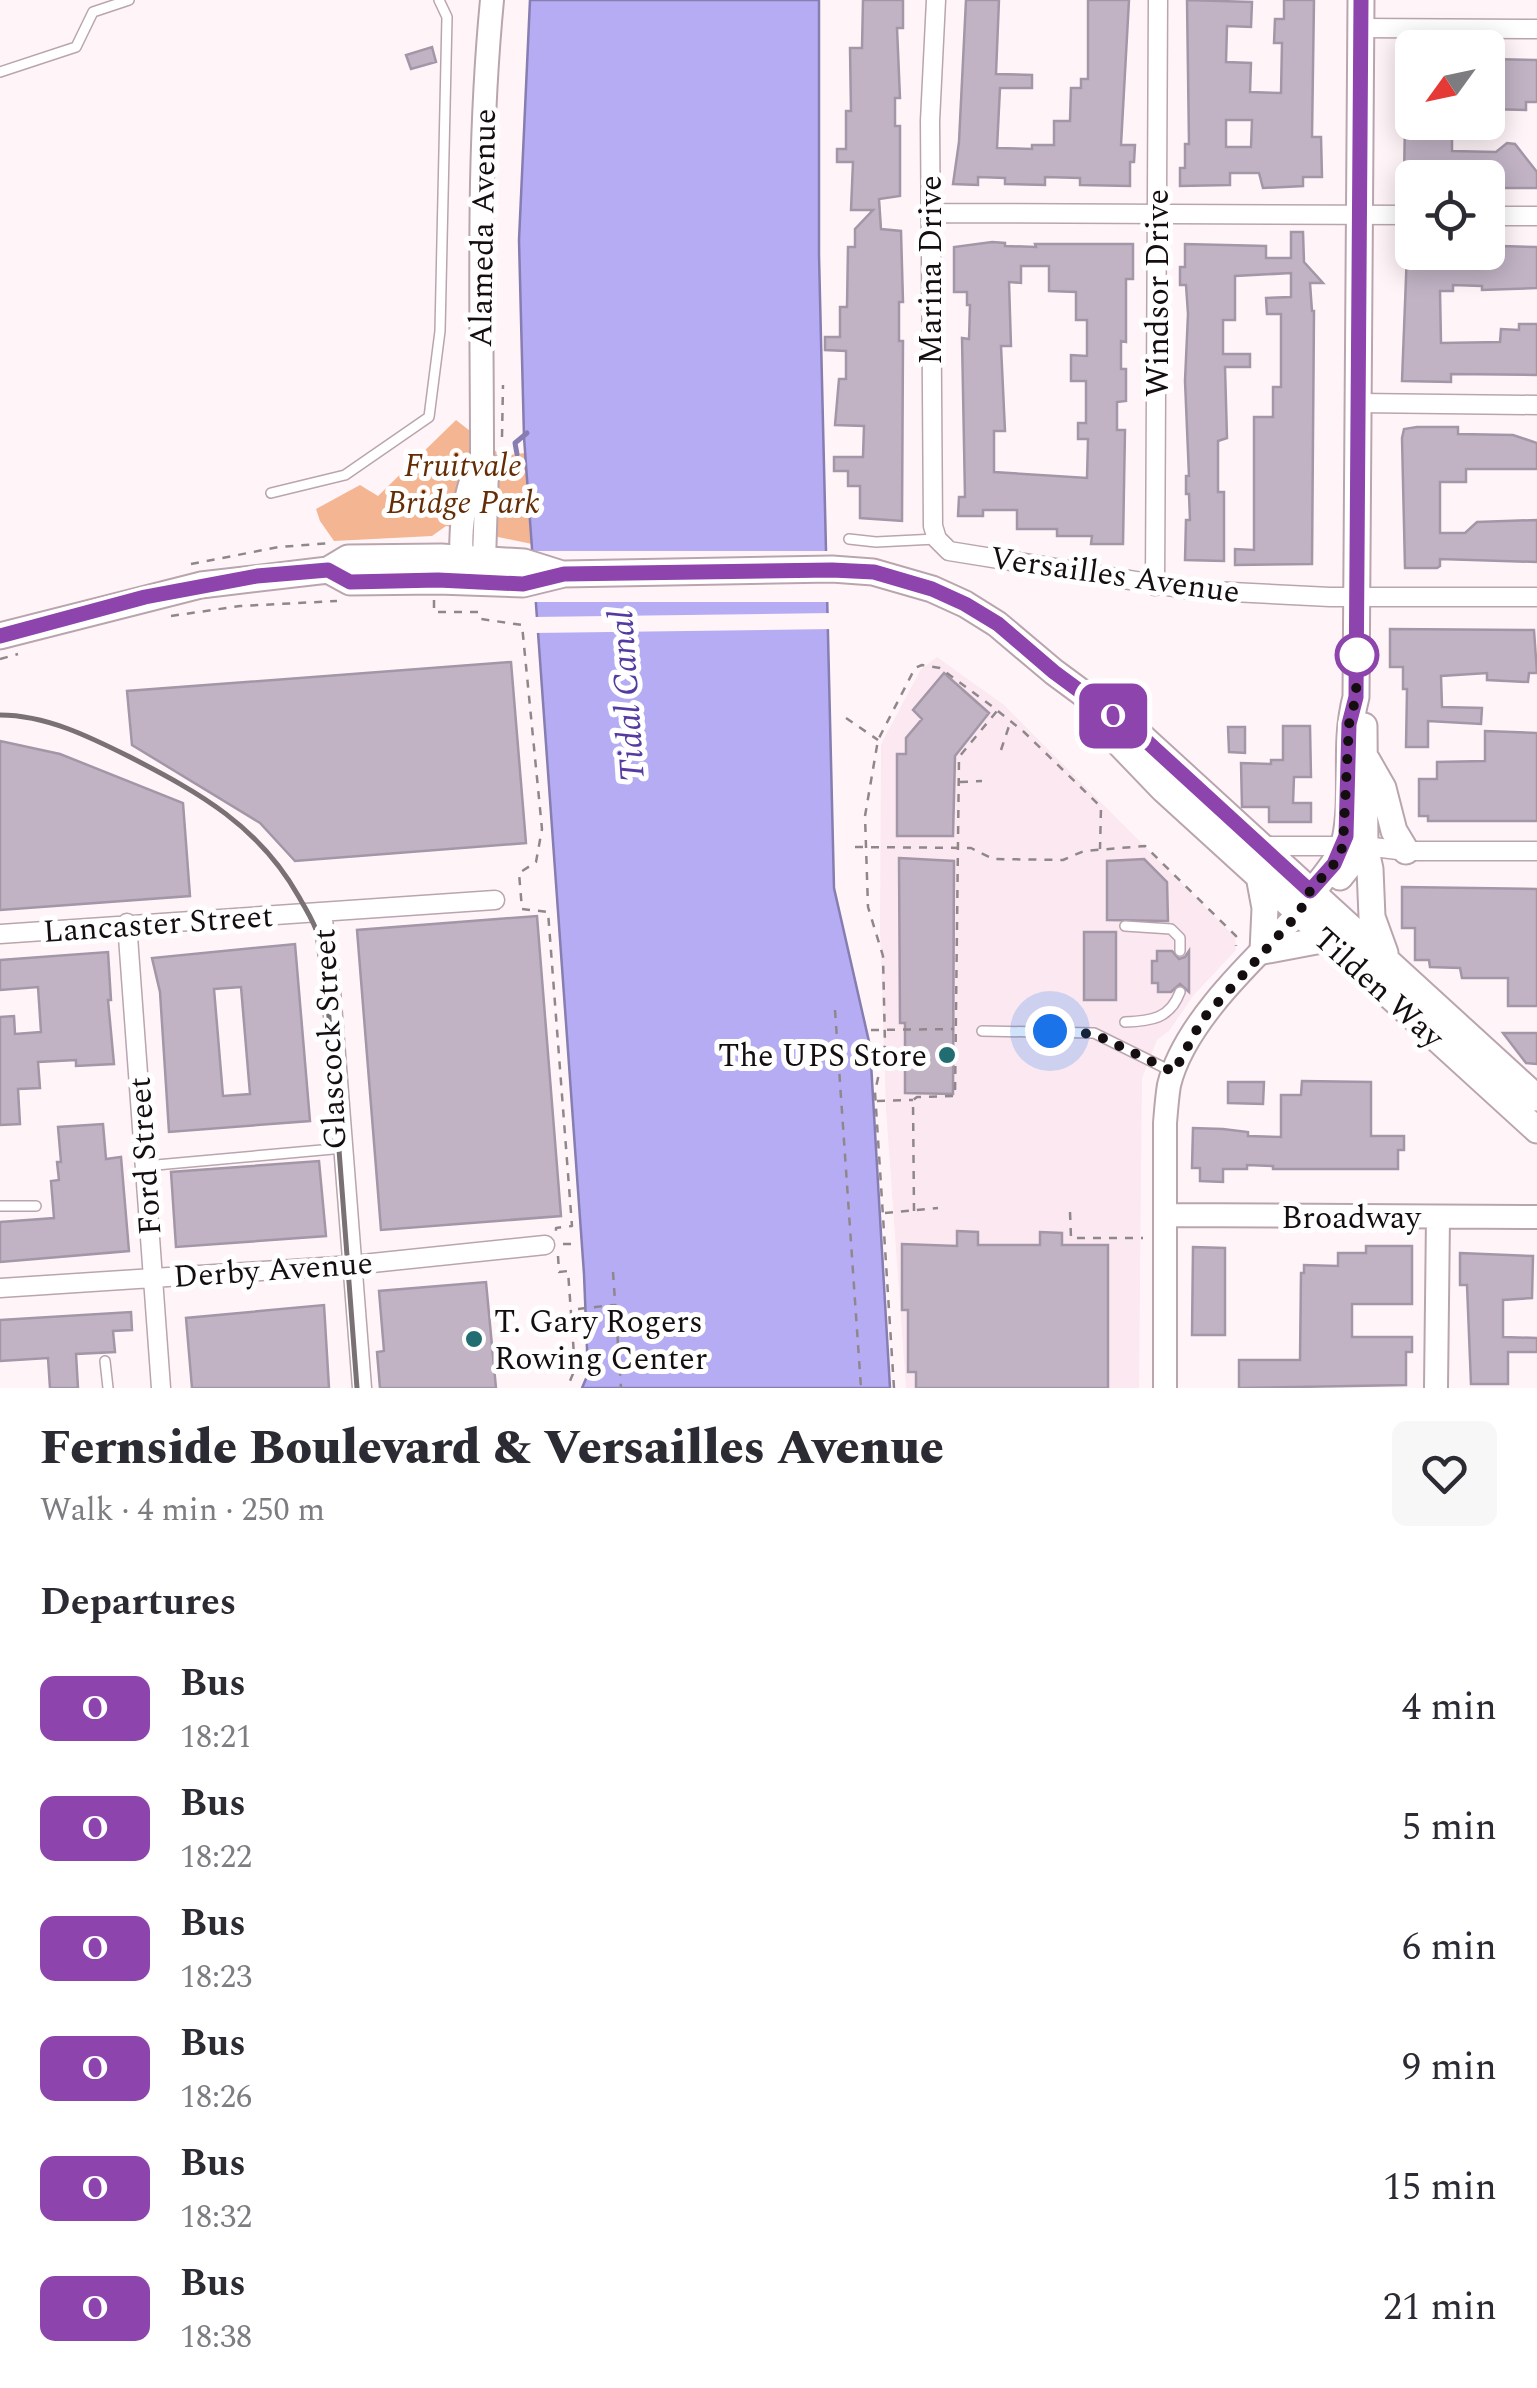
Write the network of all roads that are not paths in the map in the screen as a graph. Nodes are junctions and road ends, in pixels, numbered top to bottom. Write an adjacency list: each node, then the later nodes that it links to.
1 (130, 0): 9 (lane)
2 (438, 0): 18 (lane)
3 (492, 0): 21 (street, Alameda Avenue)
4 (936, 0): 10 (street, Marina Drive)
5 (1158, 0): 11 (street, Windsor Drive)
6 (1361, 0): 7 (main road)
7 (1361, 28): 8 (street); 13 (main road)
8 (1537, 29)
9 (0, 72)
10 (930, 213): 11 (street); 20 (street, Marina Drive)
11 (1157, 215): 13 (street); 25 (street, Windsor Drive)
12 (1395, 215): 13 (street)
13 (1359, 216): 16 (main road)
14 (1505, 216): 15 (street)
15 (1537, 216)
16 (1359, 404): 17 (street); 26 (main road)
17 (1537, 406)
18 (270, 493)
19 (849, 539): 20 (lane)
20 (937, 539): 25 (street, Versailles Avenue)
21 (472, 559): 22 (main road); 23 (main road); 24 (street)
22 (328, 570): 24 (main road); 28 (main road)
23 (523, 573): 24 (main road); 29 (main road, Tilden Way)
24 (469, 582)
25 (1155, 586): 26 (street, Versailles Avenue)
26 (1358, 596): 27 (street, Versailles Avenue); 30 (main road)
27 (1537, 596)
28 (9, 645)
29 (1054, 672): 32 (main road, Tilden Way); 36 (main road, Tilden Way)
30 (1356, 697): 31 (main road); 33 (main road)
31 (1366, 758): 33 (main road); 34 (main road)
32 (1262, 846): 33 (street); 38 (main road, Tilden Way)
33 (1354, 846): 34 (street); 38 (main road); 46 (main road)
34 (1406, 851): 35 (street)
35 (1537, 851)
36 (1259, 876): 38 (main road, Tilden Way); 44 (main road)
37 (495, 900): 39 (street, Lancaster Street)
38 (1310, 901): 43 (main road, Tilden Way); 44 (street); 46 (main road, Tilden Way)
39 (322, 913): 40 (street, Lancaster Street); 53 (street, Glascock Street)
40 (127, 923): 42 (street, Lancaster Street); 54 (street, Ford Street)
41 (1126, 926): 45 (lane)
42 (0, 934)
43 (1327, 939): 44 (main road); 52 (main road, Tilden Way)
44 (1250, 950): 50 (street)
45 (1180, 951)
46 (1389, 962): 51 (main road, Tilden Way)
47 (1180, 992): 48 (lane)
48 (1125, 1022)
49 (982, 1030): 50 (lane)
50 (1174, 1072): 57 (street)
51 (1537, 1098)
52 (1537, 1130)
53 (339, 1149): 54 (lane); 61 (street, Glascock Street)
54 (145, 1166): 62 (street, Ford Street)
55 (0, 1206): 56 (lane)
56 (36, 1206)
57 (1165, 1215): 58 (street, Broadway); 69 (street)
58 (1438, 1217): 59 (street, Broadway); 70 (street)
59 (1537, 1217)
60 (551, 1245): 61 (street, Derby Avenue)
61 (348, 1266): 62 (street, Derby Avenue); 67 (street, Glascock Street); 68 (street, Glascock Street)
62 (152, 1277): 63 (street, Derby Avenue); 66 (street, Ford Street)
63 (0, 1288)
64 (105, 1361): 65 (lane)
65 (108, 1388)
66 (161, 1388)
67 (352, 1388)
68 (362, 1388)
69 (1164, 1388)
70 (1436, 1388)

